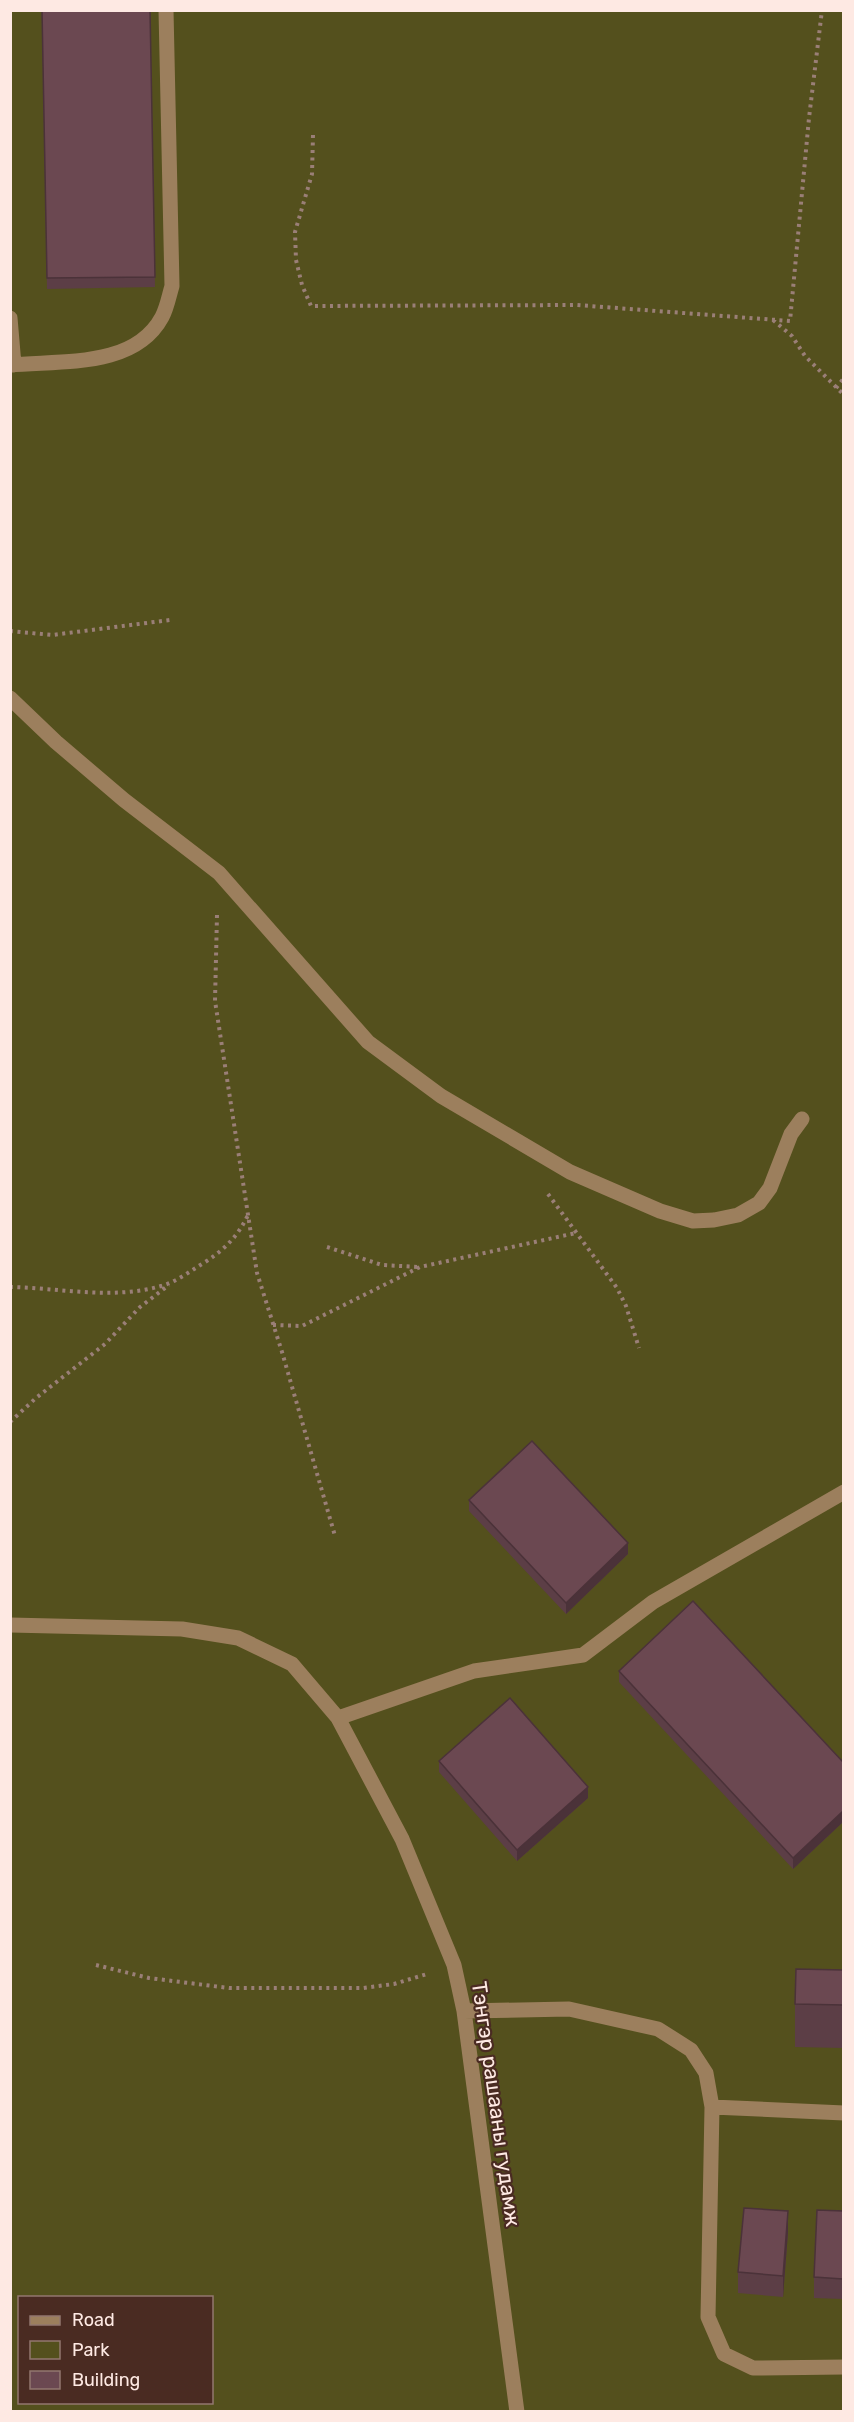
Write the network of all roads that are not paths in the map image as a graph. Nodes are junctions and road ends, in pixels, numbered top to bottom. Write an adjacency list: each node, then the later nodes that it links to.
1 (166, 10): 3 (street)
2 (10, 318): 3 (street)
3 (12, 365)
4 (10, 698): 5 (street)
5 (802, 1119)
6 (843, 1492): 8 (street)
7 (10, 1625): 8 (street, Тэнгэр рашааны гудамж)
8 (338, 1718): 9 (street, Тэнгэр рашааны гудамж)
9 (464, 2011): 10 (street); 13 (street, Тэнгэр рашааны гудамж)
10 (712, 2107): 11 (street); 12 (street)
11 (843, 2112)
12 (843, 2367)
13 (518, 2412)

